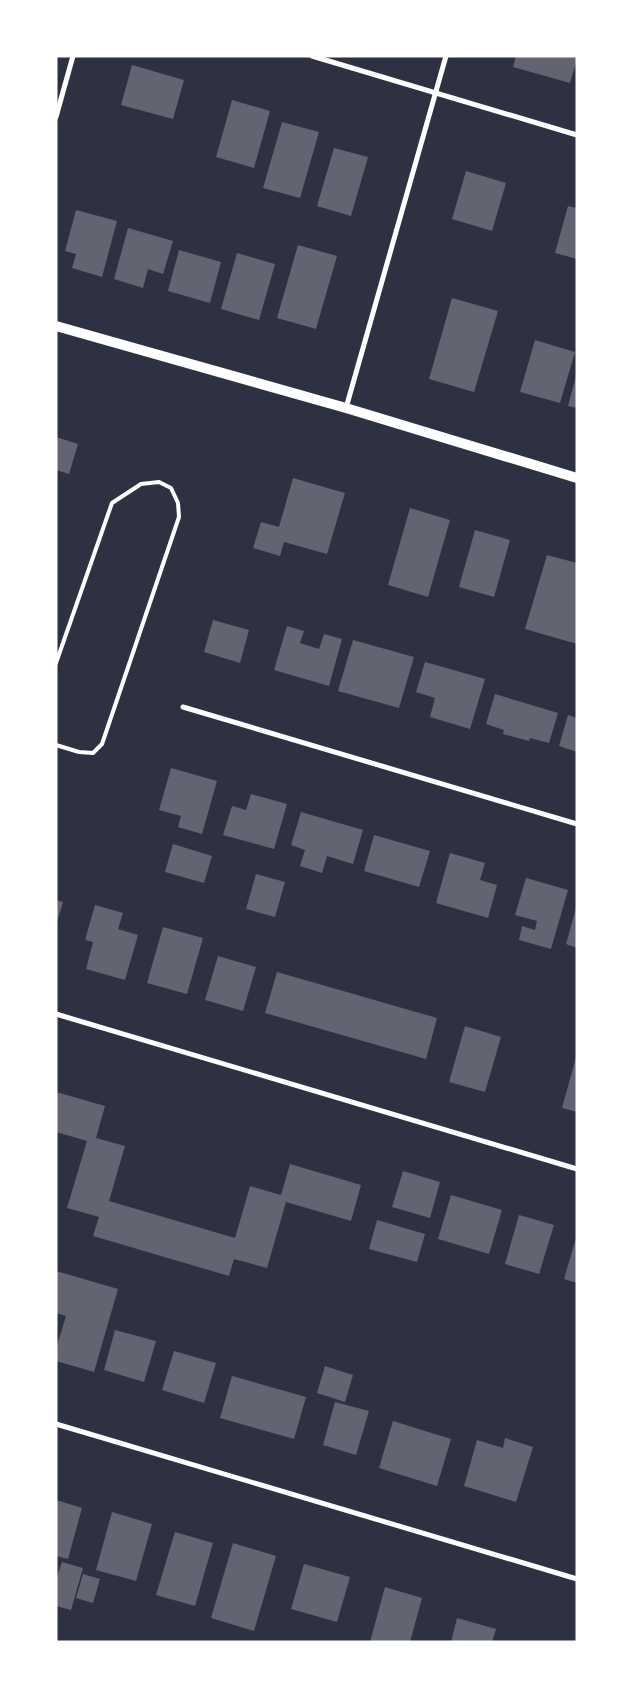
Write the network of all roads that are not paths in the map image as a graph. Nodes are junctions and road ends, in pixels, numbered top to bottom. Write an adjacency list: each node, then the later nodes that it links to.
1 (72, 56): 5 (street)
2 (312, 56): 4 (street)
3 (446, 56): 4 (street)
4 (435, 93): 6 (street); 8 (street)
5 (56, 117)
6 (577, 135)
7 (56, 326): 8 (main road)
8 (346, 408): 9 (main road)
9 (577, 478)
10 (56, 663): 12 (lane)
11 (183, 708): 13 (street)
12 (56, 745)
13 (577, 824)
14 (56, 1014): 15 (street)
15 (577, 1169)
16 (56, 1424): 17 (street)
17 (577, 1579)

